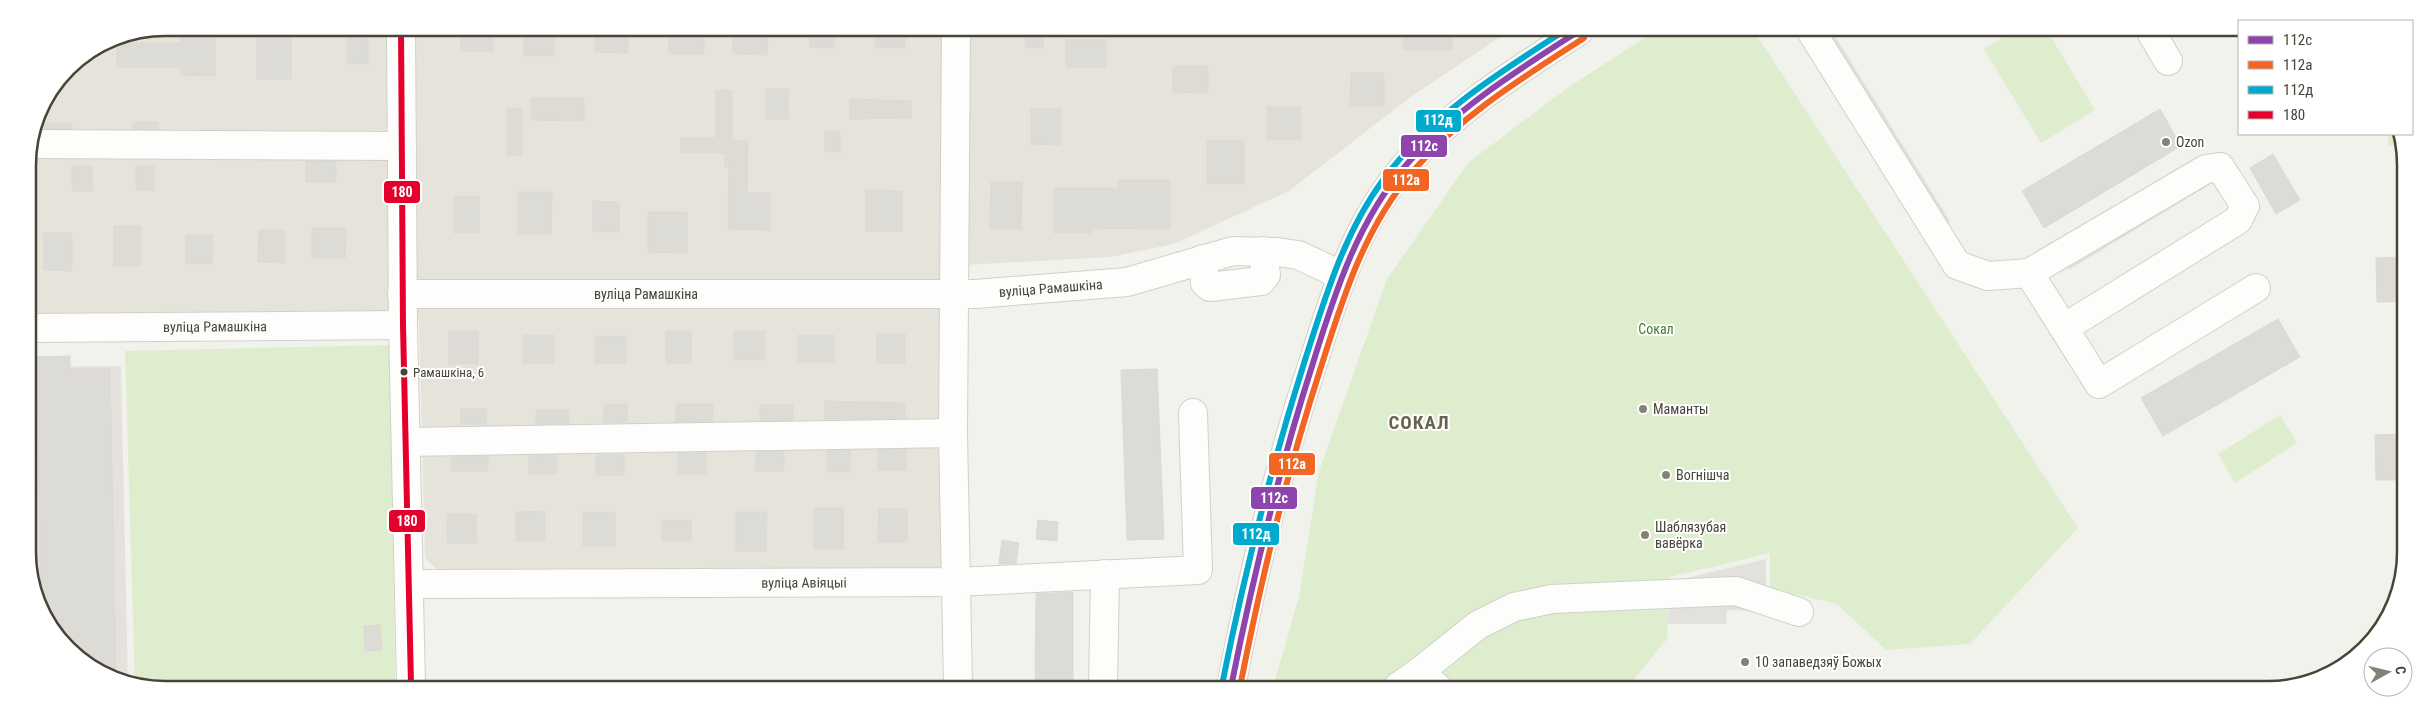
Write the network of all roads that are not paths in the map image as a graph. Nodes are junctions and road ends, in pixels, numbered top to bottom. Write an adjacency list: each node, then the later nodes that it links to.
1 (1569, 36): 10 (street)
2 (1814, 36): 9 (street)
3 (2153, 36): 6 (street)
4 (401, 37): 8 (street)
5 (956, 37): 12 (street)
6 (2168, 61)
7 (38, 144): 8 (street)
8 (402, 146): 13 (street)
9 (2029, 273): 16 (street); 16 (street)
10 (1341, 275): 12 (street, вуліца Рамашкіна); 24 (street)
11 (2256, 288): 16 (street)
12 (954, 293): 13 (street, вуліца Рамашкіна); 18 (street)
13 (402, 294): 14 (street)
14 (402, 325): 15 (street, вуліца Рамашкіна); 19 (street)
15 (37, 328)
16 (2064, 328)
17 (1193, 413): 20 (street, вуліца Авіяцыі)
18 (953, 433): 19 (street); 21 (street)
19 (406, 442): 22 (street)
20 (1106, 574): 21 (street, вуліца Авіяцыі); 28 (street)
21 (956, 582): 22 (street, вуліца Авіяцыі); 27 (street)
22 (409, 584): 26 (street)
23 (1799, 612): 25 (street)
24 (1233, 680)
25 (1420, 680)
26 (411, 681)
27 (958, 681)
28 (1103, 681)

